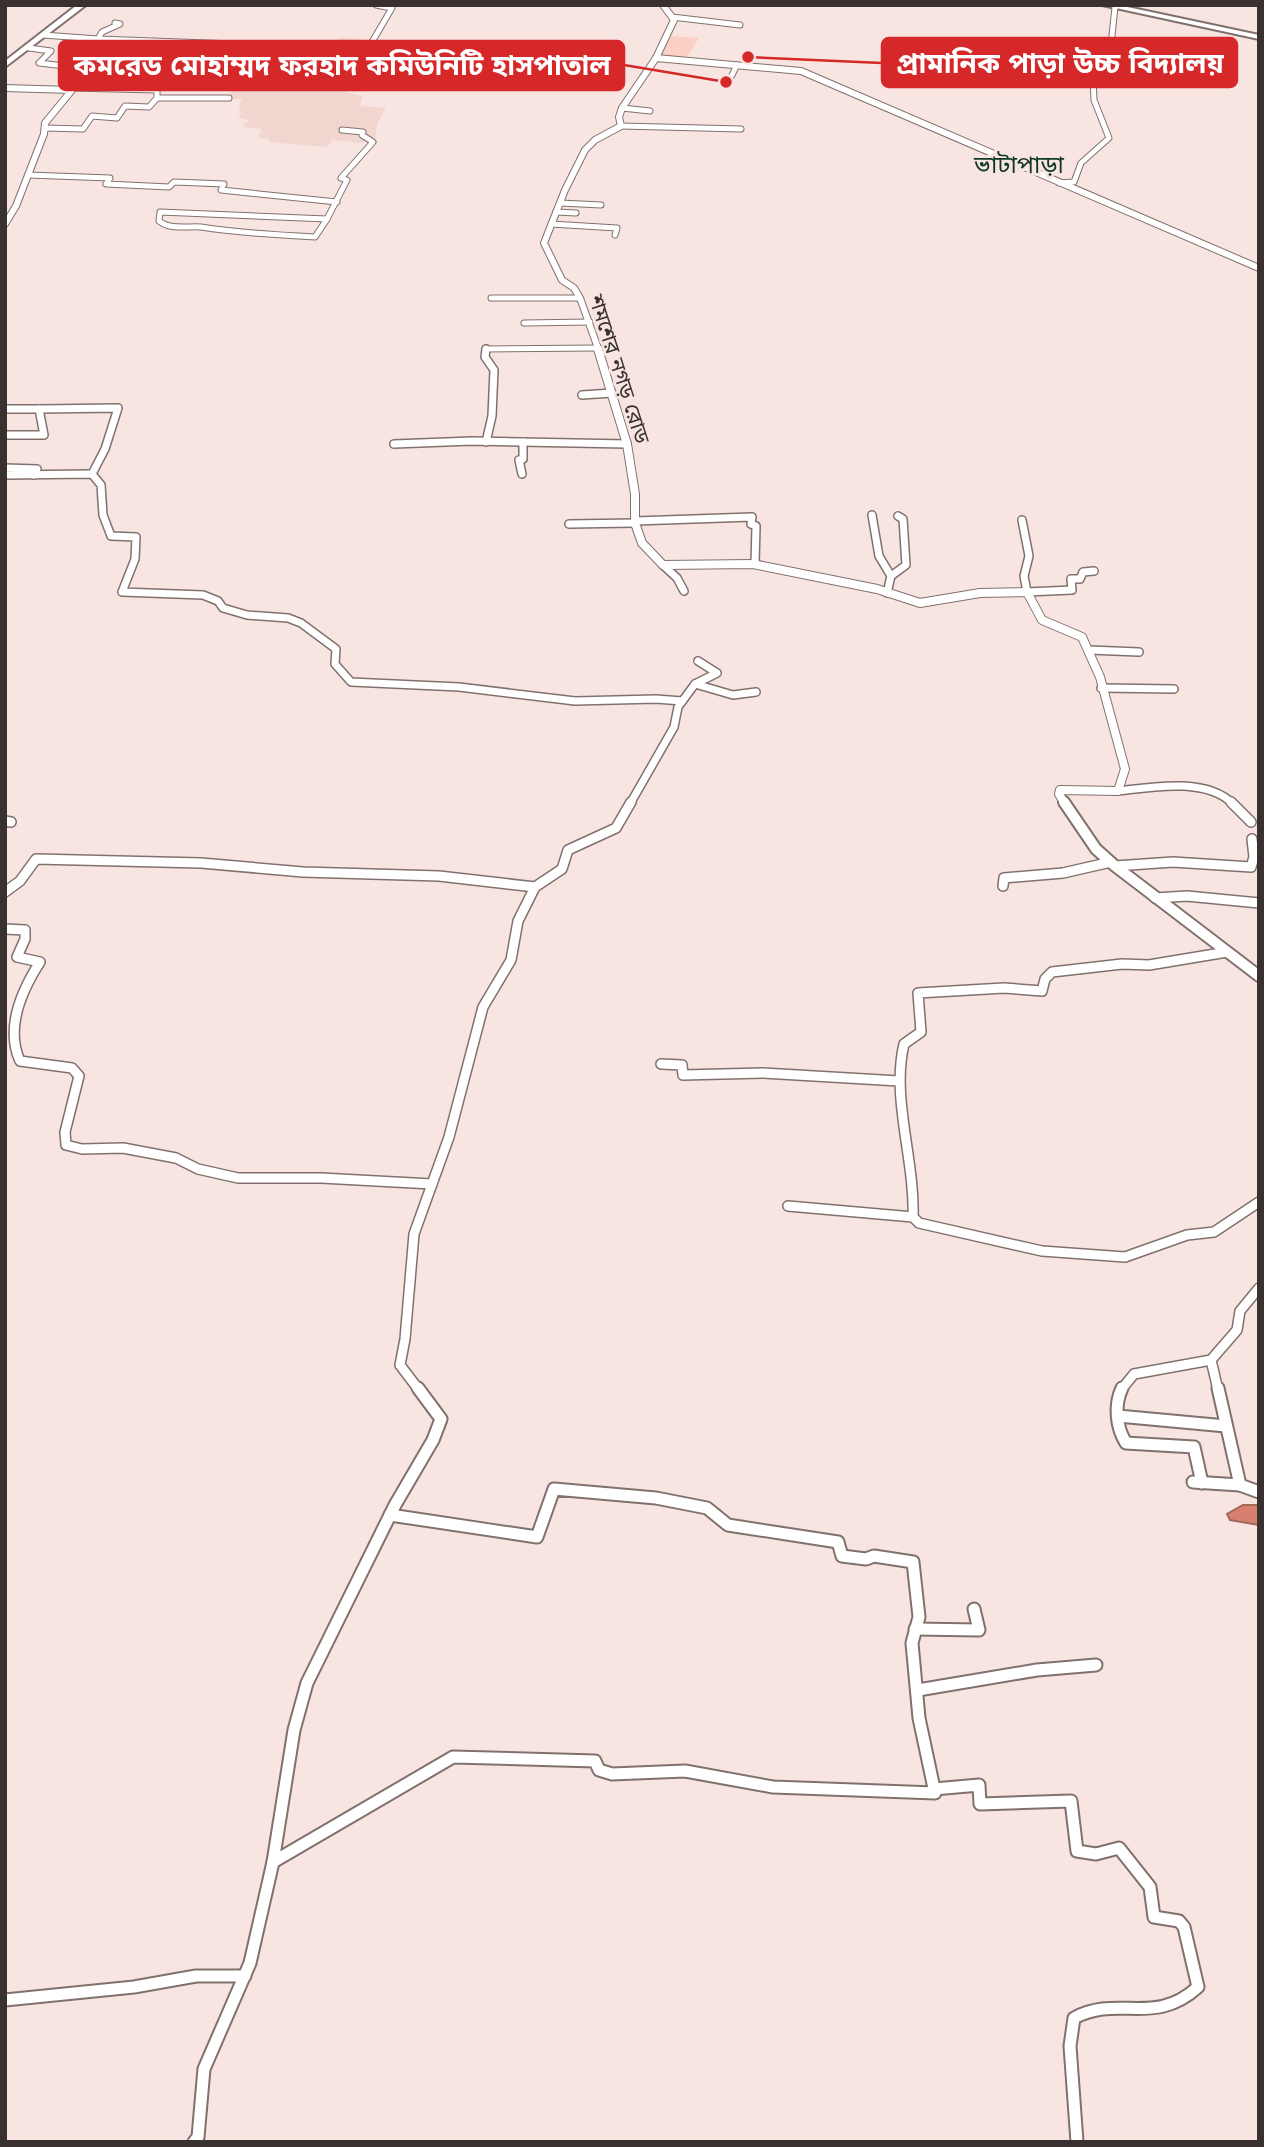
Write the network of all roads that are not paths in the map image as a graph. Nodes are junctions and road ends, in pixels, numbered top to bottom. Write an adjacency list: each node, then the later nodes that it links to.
1 (82, 5): 9 (main road)
2 (376, 5): 14 (street)
3 (663, 5): 6 (street)
4 (1106, 5): 5 (main road)
5 (1115, 7): 10 (main road); 33 (street)
6 (672, 17): 8 (street); 17 (street)
7 (115, 23): 11 (street)
8 (740, 25)
9 (43, 35): 11 (street); 13 (main road)
10 (1259, 37)
11 (98, 39): 12 (street); 23 (street)
12 (229, 43): 15 (street); 16 (street)
13 (29, 48): 18 (street); 19 (main road)
14 (362, 48)
15 (222, 51)
16 (317, 51)
17 (656, 58): 20 (street); 26 (street)
18 (79, 60)
19 (5, 65)
20 (739, 65): 21 (street); 33 (street)
21 (729, 81)
22 (5, 88): 23 (street)
23 (71, 88): 24 (street); 29 (street)
24 (156, 98): 25 (street); 29 (street)
25 (229, 98)
26 (622, 108): 27 (street); 28 (street)
27 (650, 111)
28 (621, 126): 30 (street); 35 (street, শমশের নগড় রোড)
29 (45, 128): 32 (street)
30 (740, 129)
31 (342, 130): 34 (street)
32 (28, 175): 34 (street); 40 (street)
33 (1057, 182): 43 (street)
34 (337, 202): 39 (street)
35 (560, 203): 36 (street); 37 (street, শমশের নগড় রোড)
36 (601, 205)
37 (556, 212): 38 (street); 41 (street, শমশের নগড় রোড)
38 (576, 213)
39 (327, 219): 39 (street)
40 (5, 224)
41 (551, 225): 42 (street); 45 (street, শমশের নগড় রোড)
42 (615, 234)
43 (1259, 268)
44 (492, 298): 45 (street)
45 (580, 298): 46 (street, শমশের নগড় রোড)
46 (590, 322): 47 (street); 48 (street, শমশের নগড় রোড)
47 (524, 323)
48 (597, 348): 49 (street, শমশের নগড় রোড); 54 (street)
49 (612, 393): 50 (street); 56 (street, শমশের নগড় রোড)
50 (582, 395)
51 (5, 409): 52 (street)
52 (39, 409): 53 (street); 59 (street)
53 (5, 435)
54 (486, 442): 55 (street); 57 (street)
55 (523, 442): 56 (street); 60 (street)
56 (627, 443): 66 (street, শমশের নগড় রোড)
57 (394, 444)
58 (5, 468): 62 (street)
59 (92, 474): 62 (street); 82 (street)
60 (522, 474)
61 (5, 475): 62 (street)
62 (34, 475)
63 (872, 515): 71 (street)
64 (898, 516): 71 (street)
65 (1022, 520): 73 (street)
66 (635, 522): 67 (street); 68 (street, শমশের নগড় রোড); 69 (street)
67 (569, 524)
68 (662, 564): 69 (street); 72 (street)
69 (755, 565): 74 (street)
70 (1094, 571): 73 (street)
71 (891, 576): 74 (street)
72 (684, 591)
73 (1027, 592): 74 (street); 75 (street)
74 (887, 593)
75 (1089, 650): 76 (street); 79 (street)
76 (1139, 652)
77 (698, 661): 78 (street)
78 (695, 684): 81 (street); 82 (street)
79 (1101, 688): 80 (street); 83 (street)
80 (1174, 689)
81 (756, 692)
82 (682, 701): 88 (street)
83 (1118, 791): 84 (street); 86 (street)
84 (1251, 822)
85 (1252, 839): 86 (street)
86 (1113, 864): 87 (street); 90 (street)
87 (1003, 886)
88 (535, 887): 89 (street); 97 (street)
89 (5, 892)
90 (1155, 898): 91 (street); 93 (street)
91 (1259, 903)
92 (5, 929): 97 (street)
93 (1227, 952): 94 (street); 96 (street)
94 (1259, 976)
95 (661, 1064): 96 (street)
96 (899, 1081): 100 (street)
97 (432, 1184): 107 (street)
98 (1259, 1202): 100 (street)
99 (788, 1206): 100 (street)
100 (913, 1217)
101 (1259, 1288): 102 (street)
102 (1211, 1360): 103 (street); 104 (street)
103 (1118, 1416): 104 (street); 105 (street)
104 (1226, 1426): 105 (street)
105 (1240, 1485): 106 (street)
106 (1259, 1492)
107 (390, 1515): 109 (street); 113 (street)
108 (974, 1609): 109 (street)
109 (915, 1629): 111 (street)
110 (1096, 1665): 111 (street)
111 (918, 1690): 112 (street)
112 (934, 1789): 113 (street); 117 (street)
113 (273, 1862): 114 (street)
114 (245, 1976): 115 (street); 116 (street)
115 (5, 2000)
116 (194, 2142)
117 (1077, 2142)

